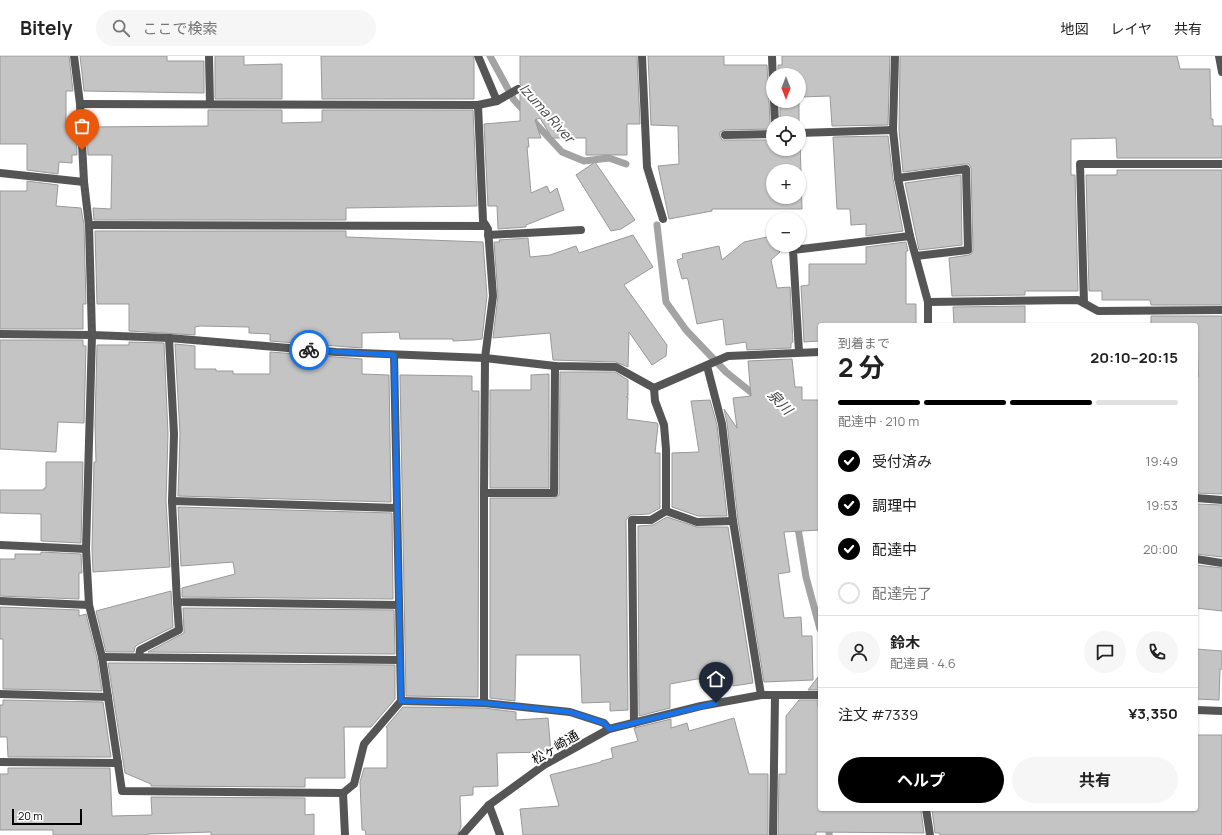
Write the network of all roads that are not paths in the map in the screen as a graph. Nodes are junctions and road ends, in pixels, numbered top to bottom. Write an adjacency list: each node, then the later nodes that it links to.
1 (74, 56): 12 (street)
2 (210, 56): 13 (street)
3 (478, 56): 11 (street)
4 (642, 56): 23 (street)
5 (772, 56): 8 (street)
6 (895, 56): 15 (street)
7 (1219, 56): 9 (street)
8 (772, 68)
9 (1222, 72)
10 (518, 89): 11 (street)
11 (497, 101): 14 (street)
12 (80, 104): 13 (street); 22 (street)
13 (210, 104): 14 (street)
14 (478, 105): 25 (street)
15 (893, 130): 16 (street); 21 (street)
16 (806, 133)
17 (766, 134): 18 (street)
18 (725, 135)
19 (1222, 164): 31 (street)
20 (0, 173): 22 (street)
21 (898, 178): 28 (street); 29 (street)
22 (84, 182): 24 (street)
23 (663, 219)
24 (89, 225): 25 (street); 35 (street)
25 (486, 226): 27 (street)
26 (581, 230): 27 (street)
27 (488, 235): 40 (street)
28 (910, 236): 29 (street); 37 (street)
29 (916, 256): 30 (street)
30 (928, 302): 31 (street); 33 (street)
31 (1084, 303): 32 (street)
32 (1222, 310)
33 (928, 323)
34 (0, 334): 35 (street)
35 (92, 335): 36 (street); 52 (street)
36 (169, 338): 39 (street); 47 (street)
37 (799, 352): 38 (street); 42 (street)
38 (818, 352)
39 (394, 355): 40 (street); 48 (street)
40 (485, 358): 41 (street); 44 (street)
41 (555, 366): 43 (street); 44 (street)
42 (707, 366): 43 (street); 50 (street)
43 (654, 388): 49 (street)
44 (484, 493): 68 (street)
45 (1198, 498): 46 (street)
46 (1222, 500)
47 (172, 501): 48 (street); 56 (street)
48 (397, 508): 58 (street)
49 (666, 511): 50 (street); 71 (street)
50 (733, 521): 63 (street)
51 (0, 545): 52 (street)
52 (86, 549): 57 (street)
53 (1198, 559): 54 (street)
54 (1222, 563)
55 (0, 601): 57 (street)
56 (177, 602): 58 (street); 60 (street)
57 (89, 604): 59 (street)
58 (399, 605): 61 (street)
59 (102, 657): 60 (street); 66 (street)
60 (139, 657): 61 (street)
61 (400, 660): 67 (street)
62 (0, 694): 66 (street)
63 (761, 695): 65 (street, 松ヶ崎通); 71 (street, 松ヶ崎通)
64 (818, 695): 65 (street, 松ヶ崎通)
65 (775, 696): 81 (street)
66 (108, 697): 74 (street)
67 (401, 701): 68 (street); 75 (street)
68 (484, 703): 72 (street)
69 (1198, 710): 70 (street)
70 (1222, 711)
71 (634, 723): 72 (street, 松ヶ崎通)
72 (609, 729): 76 (street, 松ヶ崎通)
73 (0, 762): 74 (street)
74 (118, 763): 75 (street)
75 (343, 793): 78 (street)
76 (489, 806): 79 (street, 松ヶ崎通); 80 (street)
77 (926, 811): 82 (street)
78 (345, 835)
79 (462, 835)
80 (500, 835)
81 (773, 835)
82 (930, 835)

